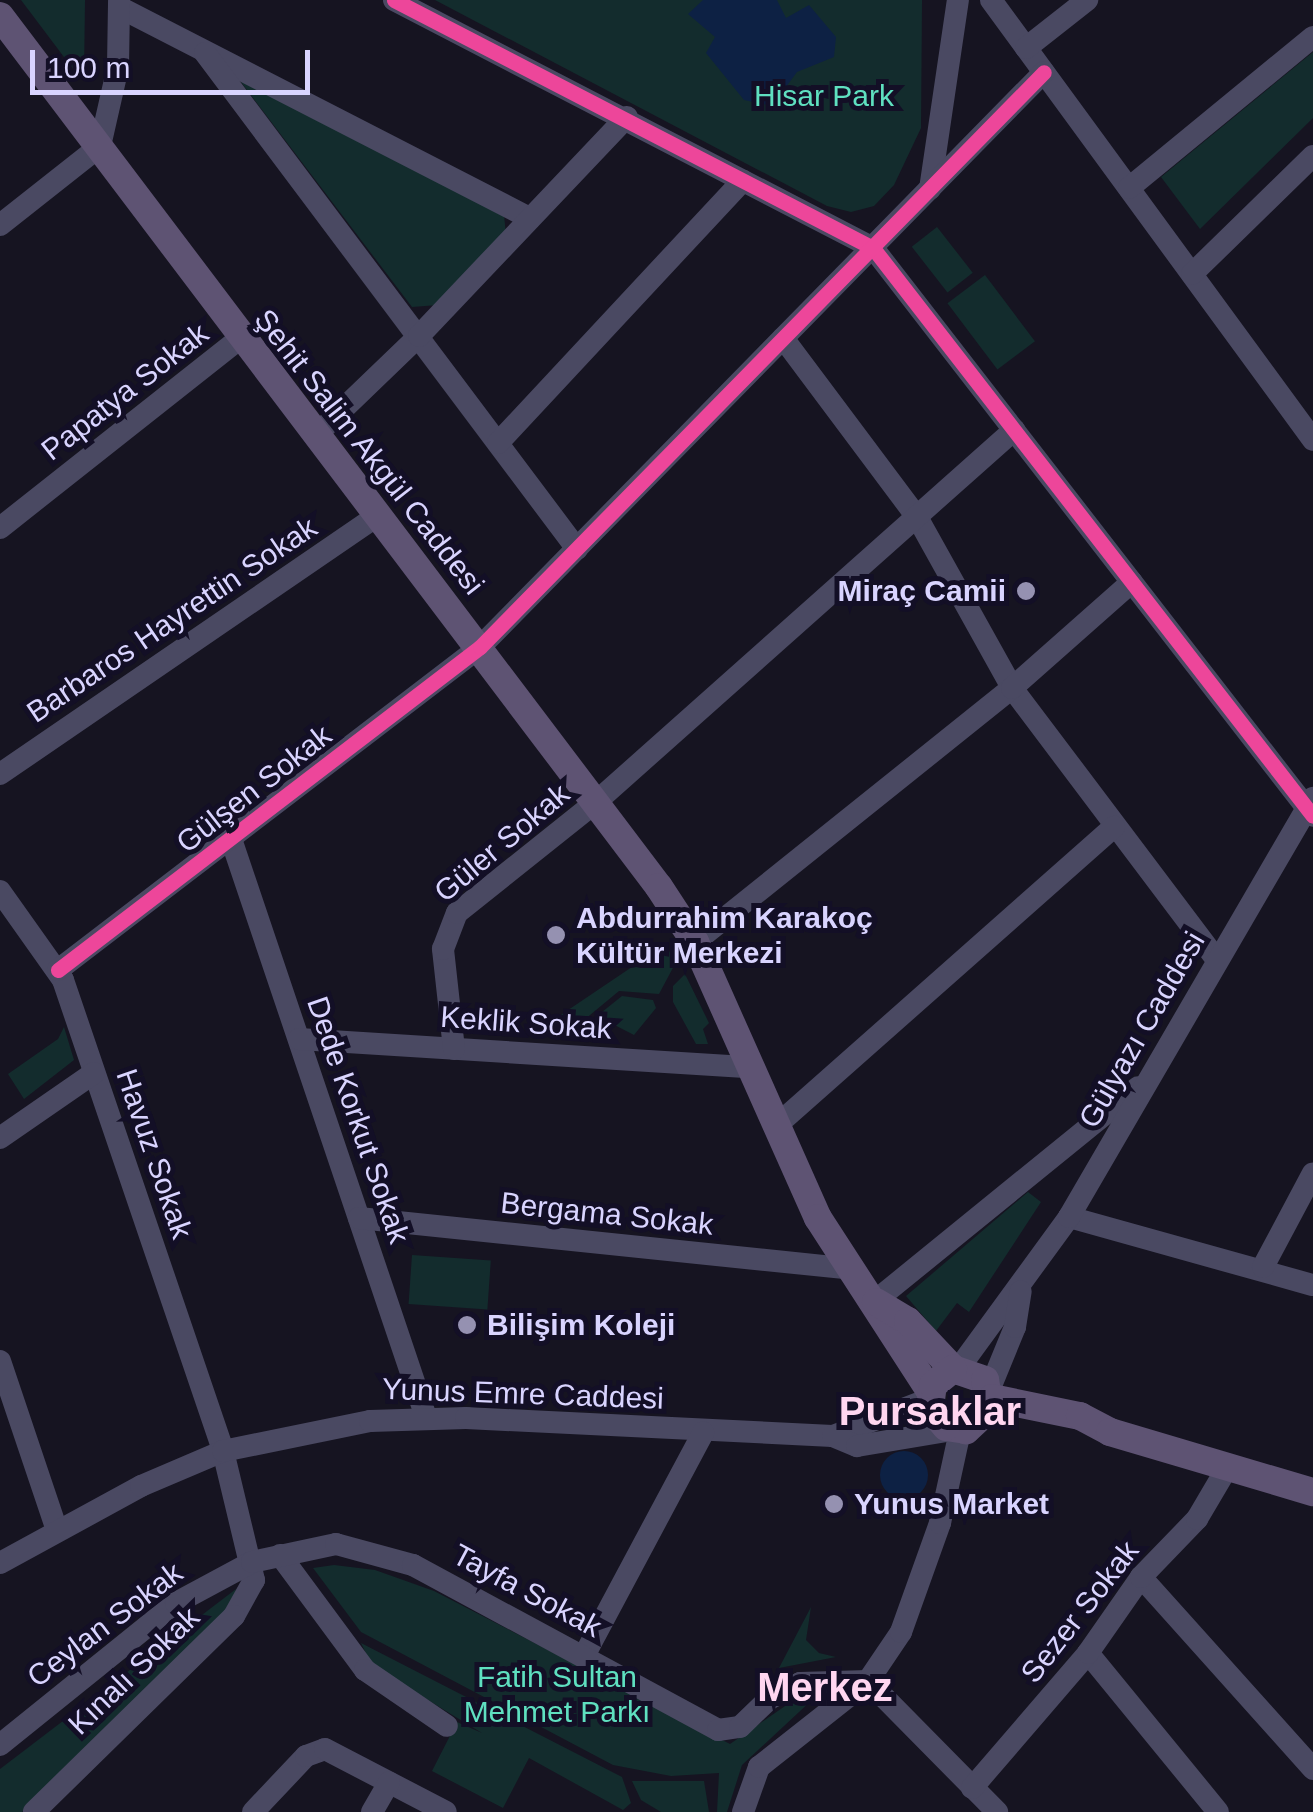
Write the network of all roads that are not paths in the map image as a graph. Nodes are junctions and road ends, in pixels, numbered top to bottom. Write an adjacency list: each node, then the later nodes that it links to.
1 (394, 0): 11 (street)
2 (958, 0): 16 (street)
3 (991, 0): 8 (street)
4 (1088, 0): 8 (street)
5 (119, 4): 9 (street); 12 (street)
6 (0, 16): 12 (main road, Şehit Salim Akgül Caddesi)
7 (1313, 38): 15 (street)
8 (1026, 48): 10 (street)
9 (205, 53): 17 (street); 21 (street)
10 (1044, 72): 15 (street); 16 (street, Gülşen Sokak)
11 (626, 117): 14 (street); 17 (street)
12 (100, 146): 18 (street); 23 (main road, Şehit Salim Akgül Caddesi)
13 (1313, 156): 20 (street)
14 (743, 180): 19 (street); 27 (street)
15 (1129, 188): 20 (street)
16 (930, 189): 19 (street, Gülşen Sokak)
17 (530, 218): 21 (street)
18 (0, 225)
19 (872, 248): 22 (street, Gülşen Sokak); 24 (street)
20 (1192, 274): 26 (street)
21 (419, 336): 25 (street); 27 (street)
22 (784, 338): 29 (street); 31 (street, Gülşen Sokak)
23 (240, 339): 25 (main road, Şehit Salim Akgül Caddesi); 30 (street, Papatya Sokak)
24 (1014, 430): 29 (street, Güler Sokak); 32 (street)
25 (315, 436): 28 (main road, Şehit Salim Akgül Caddesi)
26 (1312, 438)
27 (498, 444): 31 (street)
28 (377, 516): 33 (main road, Şehit Salim Akgül Caddesi); 35 (street, Barbaros Hayrettin Sokak)
29 (916, 517): 34 (street); 36 (street, Güler Sokak)
30 (0, 528)
31 (577, 549): 33 (street, Gülşen Sokak)
32 (1132, 582): 34 (street); 37 (street)
33 (480, 647): 36 (main road, Şehit Salim Akgül Caddesi); 39 (street, Gülşen Sokak)
34 (1012, 688): 38 (street); 41 (street)
35 (0, 774)
36 (596, 802): 41 (main road, Şehit Salim Akgül Caddesi); 45 (street, Güler Sokak)
37 (1311, 806): 42 (street, Gülyazı Caddesi)
38 (1114, 826): 42 (street); 49 (street)
39 (232, 842): 43 (street, Gülşen Sokak); 44 (street, Dede Korkut Sokak)
40 (0, 891): 43 (street, Havuz Sokak)
41 (695, 942): 46 (main road, Şehit Salim Akgül Caddesi)
42 (1217, 960): 48 (street, Gülyazı Caddesi)
43 (58, 970): 47 (street, Havuz Sokak)
44 (299, 1039): 45 (street, Keklik Sokak); 53 (street, Dede Korkut Sokak)
45 (454, 1048): 46 (street, Keklik Sokak)
46 (748, 1066): 49 (main road, Şehit Salim Akgül Caddesi)
47 (94, 1073): 50 (street); 66 (street, Havuz Sokak)
48 (1149, 1078): 52 (street, Gülyazı Caddesi); 58 (street)
49 (776, 1125): 55 (main road, Şehit Salim Akgül Caddesi)
50 (0, 1138)
51 (1313, 1173): 54 (street)
52 (1069, 1217): 54 (street); 57 (street, Gülyazı Caddesi)
53 (359, 1218): 55 (street, Bergama Sokak); 63 (street, Dede Korkut Sokak)
54 (1263, 1268): 56 (street)
55 (849, 1269): 58 (main road, Şehit Salim Akgül Caddesi)
56 (1313, 1286)
57 (1021, 1290): 59 (street, Gülyazı Caddesi); 62 (street)
58 (874, 1301): 59 (main road); 61 (main road)
59 (956, 1369): 61 (main road); 62 (main road)
60 (2, 1371): 69 (street)
61 (930, 1395): 62 (main road); 65 (street)
62 (976, 1413): 65 (street, Yunus Emre Caddesi); 67 (main road); 76 (street)
63 (426, 1417): 64 (street, Yunus Emre Caddesi); 66 (street, Yunus Emre Caddesi)
64 (703, 1433): 65 (street, Yunus Emre Caddesi); 75 (street)
65 (833, 1436)
66 (222, 1452): 69 (street, Yunus Emre Caddesi); 71 (street, Havuz Sokak)
67 (1227, 1468): 68 (main road); 73 (street, Sezer Sokak)
68 (1313, 1492)
69 (57, 1530): 72 (street, Yunus Emre Caddesi)
70 (280, 1555): 71 (street, Tayfa Sokak); 75 (street, Tayfa Sokak); 77 (street)
71 (252, 1562): 78 (street, Ceylan Sokak); 82 (street, Kınalı Sokak)
72 (0, 1563)
73 (1142, 1577): 74 (street, Sezer Sokak); 79 (street)
74 (1088, 1652): 81 (street, Sezer Sokak); 88 (street)
75 (584, 1654): 76 (street, Tayfa Sokak)
76 (868, 1681): 81 (street); 86 (street)
77 (447, 1726)
78 (0, 1745)
79 (1313, 1769)
80 (389, 1782): 83 (street); 84 (street); 85 (street)
81 (972, 1788): 87 (street)
82 (34, 1812)
83 (253, 1812)
84 (372, 1812)
85 (446, 1812)
86 (743, 1812)
87 (997, 1812)
88 (1218, 1812)

